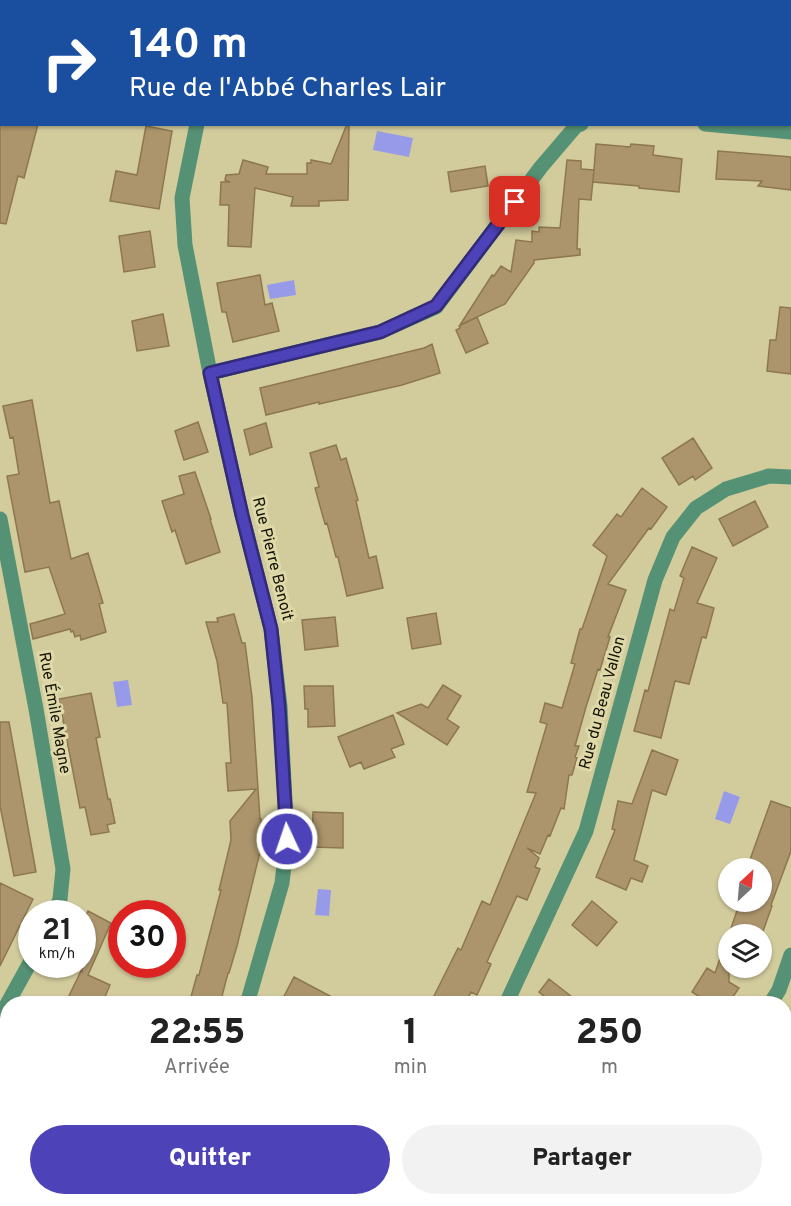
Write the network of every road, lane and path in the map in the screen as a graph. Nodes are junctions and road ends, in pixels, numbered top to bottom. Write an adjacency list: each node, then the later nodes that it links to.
1 (197, 126): 5 (street, Rue Pierre Benoit)
2 (576, 126): 5 (street)
3 (726, 126): 4 (street)
4 (791, 132)
5 (210, 373): 12 (street, Rue Pierre Benoit)
6 (791, 477): 13 (street, Rue du Beau Vallon)
7 (0, 519): 8 (street, Rue Émile Magne)
8 (60, 900)
9 (791, 955): 14 (street)
10 (22, 978): 11 (street)
11 (12, 996)
12 (250, 996)
13 (510, 996)
14 (775, 996)

